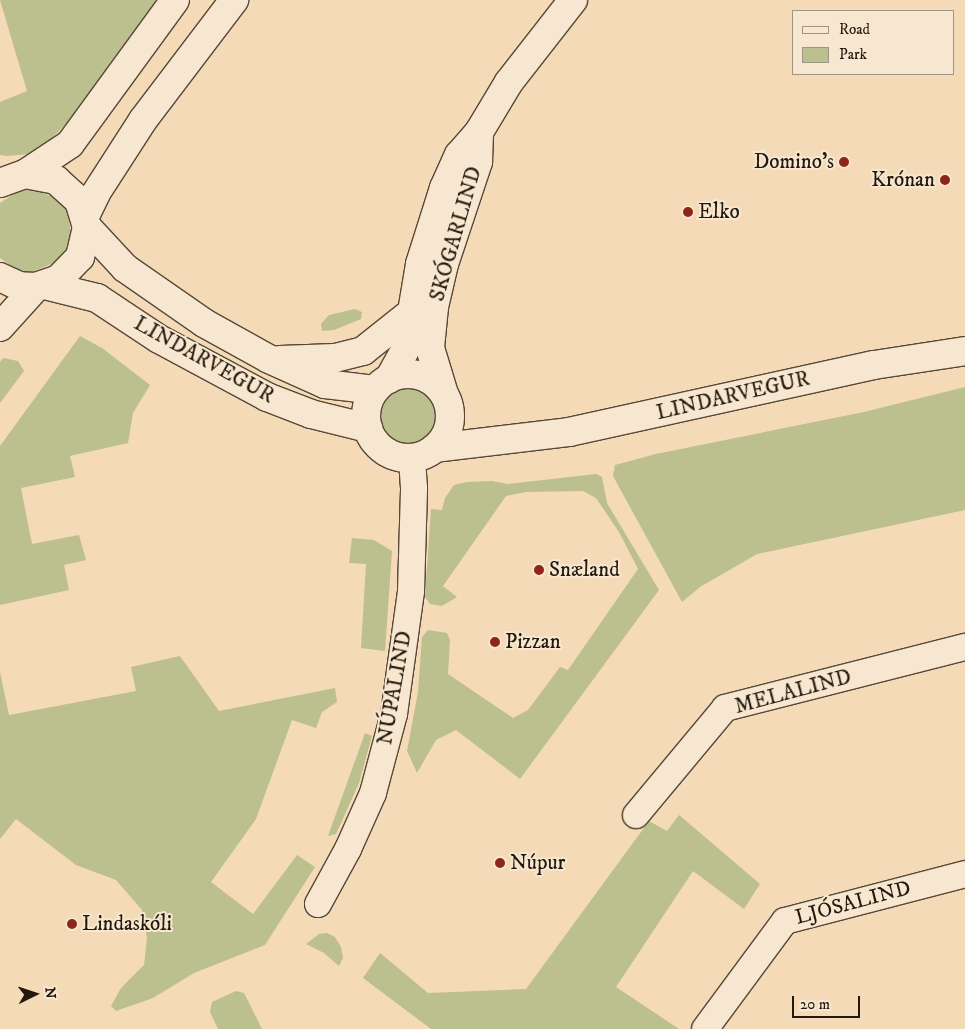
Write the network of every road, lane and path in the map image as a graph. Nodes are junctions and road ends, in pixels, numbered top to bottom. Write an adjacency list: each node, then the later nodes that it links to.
1 (174, 0): 5 (street)
2 (234, 0): 6 (street)
3 (573, 0): 4 (street, SKÓGARLIND)
4 (479, 132): 9 (street, SKÓGARLIND); 14 (street, SKÓGARLIND)
5 (10, 177): 6 (street, LINDARVEGUR)
6 (86, 222): 8 (street); 12 (street, LINDARVEGUR)
7 (0, 277): 8 (street, LINDARVEGUR)
8 (40, 286): 10 (street); 15 (street, LINDARVEGUR)
9 (412, 312): 12 (street); 13 (street, SKÓGARLIND)
10 (0, 327)
11 (965, 351): 16 (street, LINDARVEGUR)
12 (268, 360): 13 (street, LINDARVEGUR)
13 (382, 384): 14 (street); 15 (street)
14 (447, 402): 16 (street); 17 (street)
15 (368, 428): 17 (street)
16 (502, 442): 17 (street, LINDARVEGUR)
17 (423, 453): 21 (street, NÚPALIND)
18 (965, 647): 19 (street, MELALIND)
19 (636, 815)
20 (965, 874): 22 (street, LJÓSALIND)
21 (318, 904)
22 (704, 1029)

